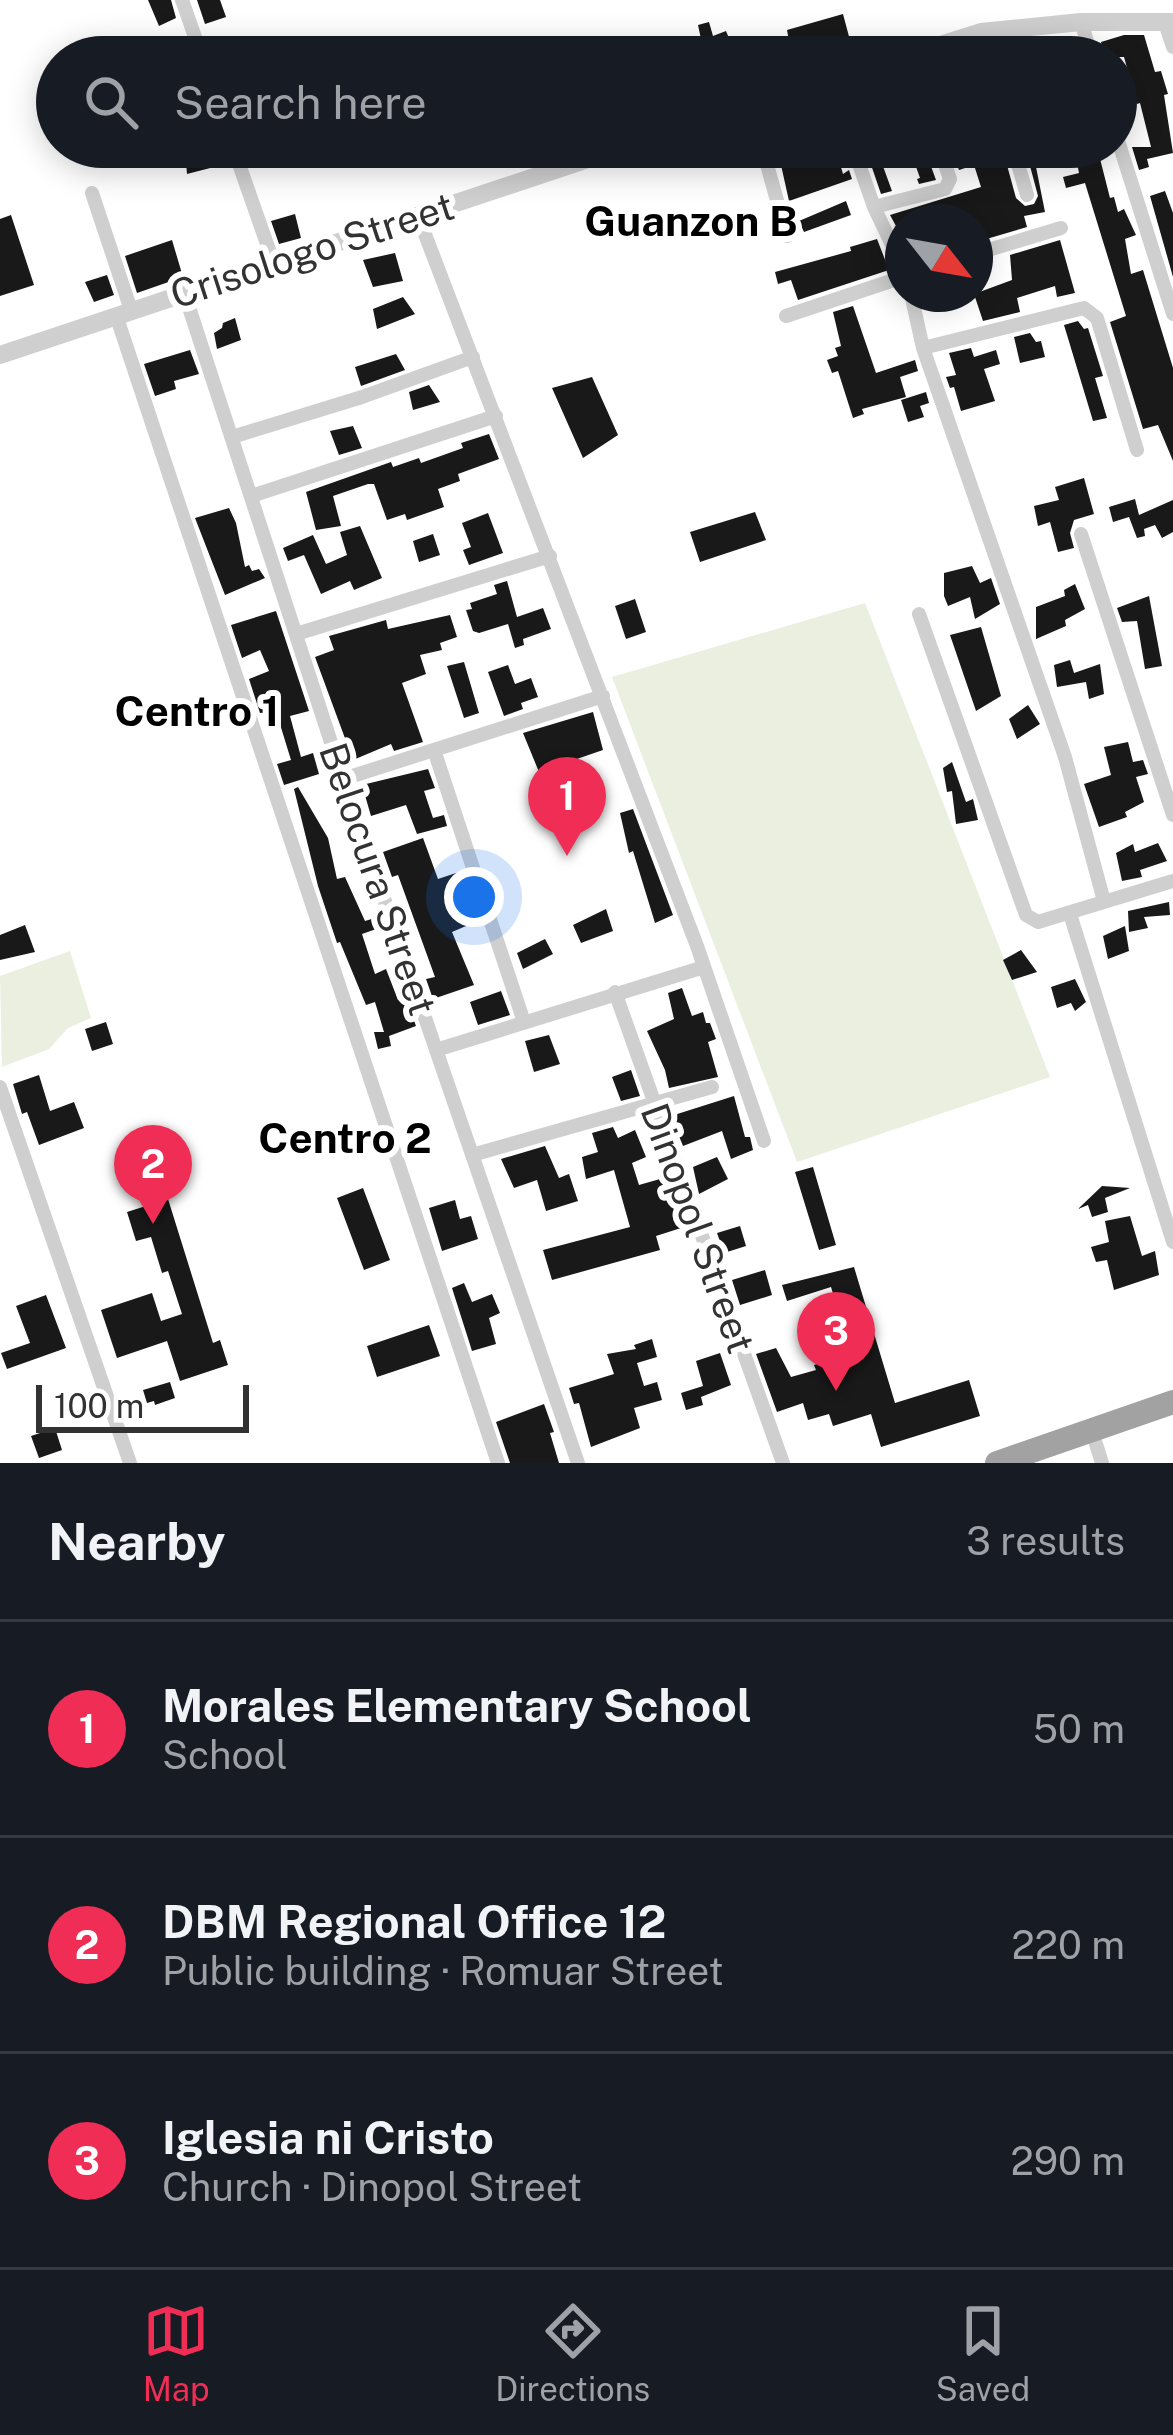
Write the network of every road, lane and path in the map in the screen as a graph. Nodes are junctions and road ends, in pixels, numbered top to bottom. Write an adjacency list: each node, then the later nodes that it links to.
1 (182, 0): 5 (street)
2 (1081, 22): 3 (street); 4 (street); 8 (street)
3 (1169, 22): 9 (street)
4 (981, 32): 6 (street); 7 (street)
5 (195, 36)
6 (968, 36)
7 (982, 36)
8 (1085, 36)
9 (1173, 47)
10 (240, 168): 25 (street)
11 (561, 168): 20 (street, Crisologo Street)
12 (768, 168): 23 (street)
13 (860, 168): 19 (street)
14 (946, 168): 19 (street)
15 (1019, 168): 18 (street)
16 (1127, 168): 30 (street)
17 (92, 193): 29 (street)
18 (1027, 195)
19 (874, 207): 22 (street)
20 (418, 216): 25 (street, Crisologo Street); 34 (street)
21 (1061, 228): 24 (street)
22 (885, 232)
23 (787, 236)
24 (993, 249)
25 (274, 264): 27 (street, Crisologo Street)
26 (885, 280): 31 (street)
27 (184, 292): 29 (street, Crisologo Street); 36 (street, Belocura Street)
28 (914, 312): 32 (street)
29 (124, 313): 33 (street, Crisologo Street); 64 (street)
30 (1173, 314)
31 (786, 316)
32 (923, 348): 37 (street); 48 (street)
33 (0, 355)
34 (472, 357): 35 (street); 36 (street)
35 (496, 416): 38 (street); 40 (street)
36 (232, 436): 38 (street, Belocura Street)
37 (1137, 450)
38 (251, 496): 42 (street, Belocura Street)
39 (1081, 534): 46 (street)
40 (550, 556): 42 (street); 43 (street)
41 (919, 614): 49 (street)
42 (296, 634): 45 (street, Belocura Street)
43 (603, 696): 44 (street); 50 (street)
44 (434, 751): 45 (street); 52 (street)
45 (343, 779): 53 (street, Belocura Street)
46 (1173, 815)
47 (1173, 881): 48 (street)
48 (1104, 901): 49 (street)
49 (1070, 914): 59 (street)
50 (704, 967): 51 (street); 57 (street)
51 (615, 992): 52 (street); 56 (street, Dinopol Street)
52 (524, 1022): 53 (street)
53 (436, 1050): 58 (street, Belocura Street)
54 (0, 1087): 63 (street)
55 (712, 1087): 56 (street)
56 (652, 1102): 58 (street); 66 (street, Dinopol Street)
57 (764, 1141)
58 (472, 1155): 65 (street, Belocura Street)
59 (1173, 1242)
60 (1173, 1402): 62 (highway)
61 (1173, 1418): 62 (highway)
62 (1097, 1446): 67 (highway); 68 (highway)
63 (130, 1463)
64 (498, 1463)
65 (578, 1463)
66 (783, 1463)
67 (997, 1463)
68 (1042, 1463)

